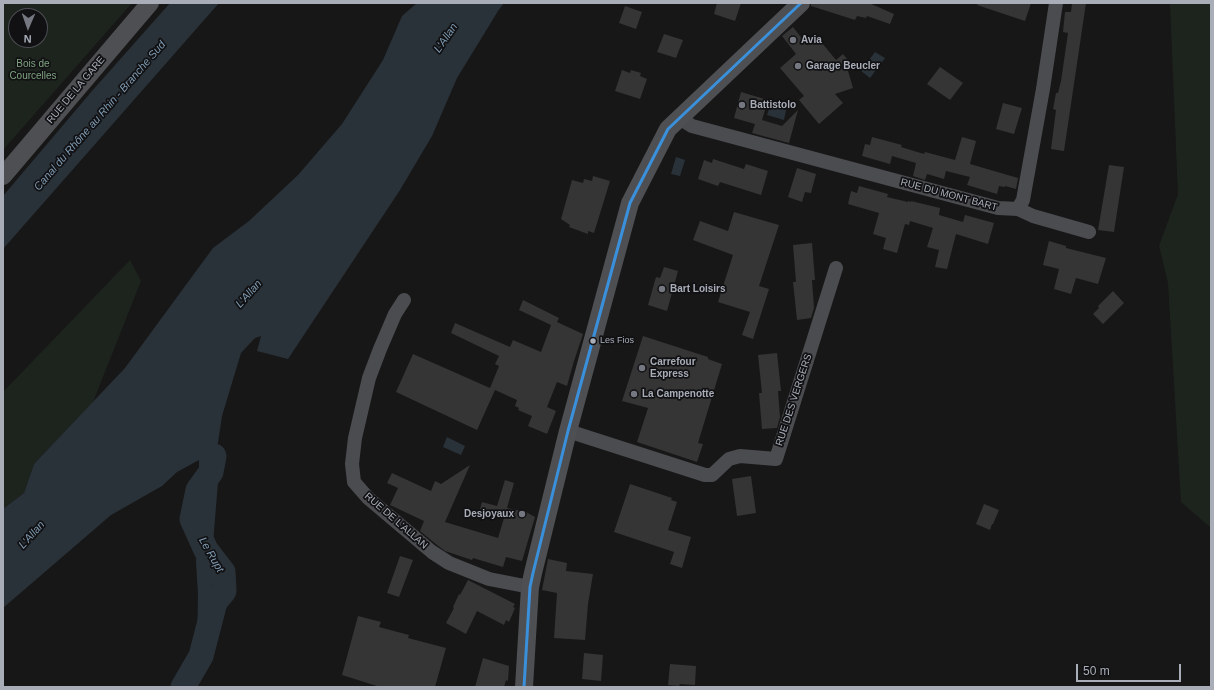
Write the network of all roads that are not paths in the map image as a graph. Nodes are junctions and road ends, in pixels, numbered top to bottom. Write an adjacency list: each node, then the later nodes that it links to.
1 (150, 3): 5 (main road, RUE DE LA GARE)
2 (801, 3): 4 (main road)
3 (1056, 3): 6 (street)
4 (678, 118): 6 (street, RUE DU MONT BART); 10 (main road)
5 (3, 176)
6 (1018, 209): 7 (street)
7 (1089, 232)
8 (836, 268): 10 (street, RUE DES VERGERS)
9 (404, 300): 11 (street, RUE DE L'ALLAN)
10 (568, 431): 11 (main road)
11 (530, 587): 12 (main road)
12 (524, 687)

